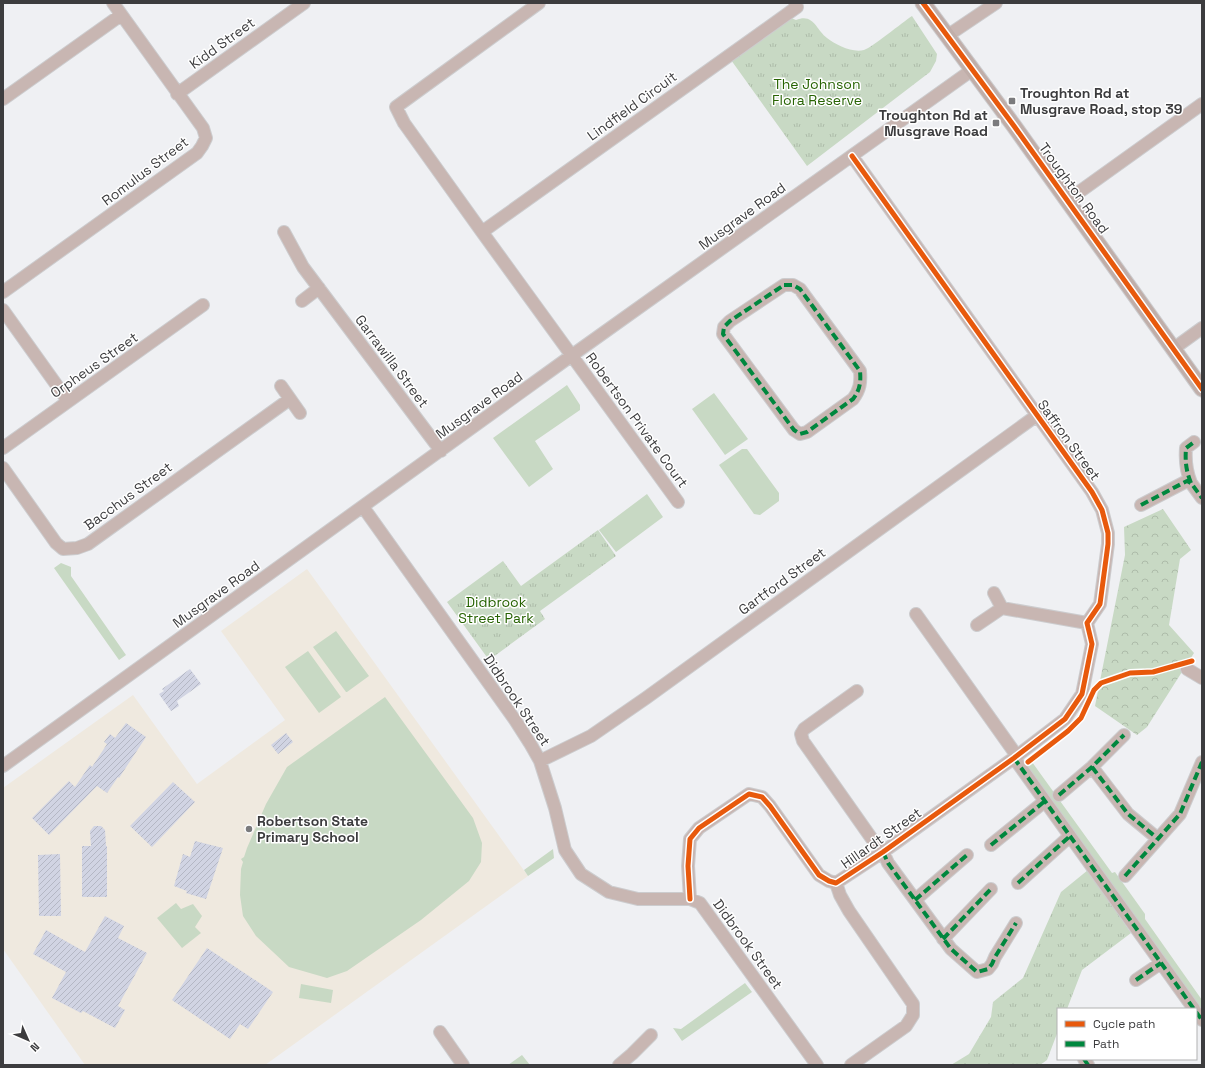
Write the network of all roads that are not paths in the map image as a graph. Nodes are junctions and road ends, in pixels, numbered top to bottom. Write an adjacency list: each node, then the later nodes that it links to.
1 (113, 3): 7 (street, Romulus Street)
2 (304, 3): 10 (street, Kidd Street)
3 (539, 3): 16 (street)
4 (795, 3): 16 (street, Lindfield Circuit)
5 (924, 3): 8 (main road, Troughton Road)
6 (996, 3): 8 (street)
7 (121, 15): 10 (street, Romulus Street); 11 (street)
8 (947, 36): 9 (main road, Troughton Road)
9 (972, 70): 13 (street, Musgrave Road); 14 (main road, Troughton Road)
10 (177, 94): 18 (street, Romulus Street)
11 (3, 99)
12 (1202, 104): 14 (street)
13 (852, 156): 25 (street, Musgrave Road); 31 (street, Saffron Street)
14 (1068, 200): 24 (main road, Troughton Road)
15 (284, 232): 17 (street, Garrawilla Street)
16 (482, 232): 25 (street)
17 (319, 288): 19 (street); 34 (street, Garrawilla Street)
18 (3, 292)
19 (302, 301)
20 (203, 305): 29 (street, Orpheus Street)
21 (3, 310): 29 (street)
22 (724, 327): 22 (street)
23 (1202, 328): 24 (street)
24 (1173, 349): 27 (main road, Troughton Road)
25 (571, 356): 34 (street, Musgrave Road); 38 (street, Robertson Private Court)
26 (281, 386): 28 (street)
27 (1202, 389)
28 (290, 399): 30 (street); 35 (street, Bacchus Street)
29 (68, 401): 33 (street, Orpheus Street)
30 (300, 413)
31 (1036, 416): 44 (street, Saffron Street); 51 (street, Gartford Street)
32 (1194, 442): 36 (street)
33 (3, 448)
34 (441, 451): 40 (street, Musgrave Road)
35 (3, 468)
36 (1191, 483): 37 (street); 39 (street)
37 (1202, 498)
38 (678, 502)
39 (1141, 505)
40 (363, 507): 51 (street, Didbrook Street); 52 (street, Musgrave Road)
41 (994, 593): 42 (street)
42 (1002, 608): 44 (street); 45 (street)
43 (916, 614): 50 (street)
44 (1087, 623): 50 (street)
45 (977, 625)
46 (1187, 669): 47 (street)
47 (1202, 678)
48 (857, 691): 60 (street)
49 (1124, 735): 53 (street)
50 (1016, 757): 56 (street); 60 (street, Hillardt Street)
51 (540, 761): 66 (street, Didbrook Street)
52 (3, 766)
53 (1092, 767): 55 (street); 58 (street)
54 (1201, 769): 58 (street)
55 (1059, 795)
56 (1045, 801): 57 (street); 59 (street)
57 (1070, 836): 64 (street); 70 (street)
58 (1157, 838): 62 (street)
59 (991, 844)
60 (883, 852): 63 (street, Hillardt Street); 67 (street)
61 (967, 855): 67 (street)
62 (1125, 876)
63 (836, 883): 66 (street, Hillardt Street); 78 (street)
64 (1018, 883)
65 (991, 889): 69 (street)
66 (690, 899): 77 (street, Didbrook Street)
67 (916, 900): 69 (street)
68 (1016, 923): 69 (street)
69 (943, 939)
70 (1161, 963): 71 (street); 72 (street)
71 (1136, 980)
72 (1192, 1008)
73 (440, 1032): 75 (street)
74 (651, 1035): 76 (street)
75 (463, 1065)
76 (619, 1065)
77 (817, 1065)
78 (851, 1065)

